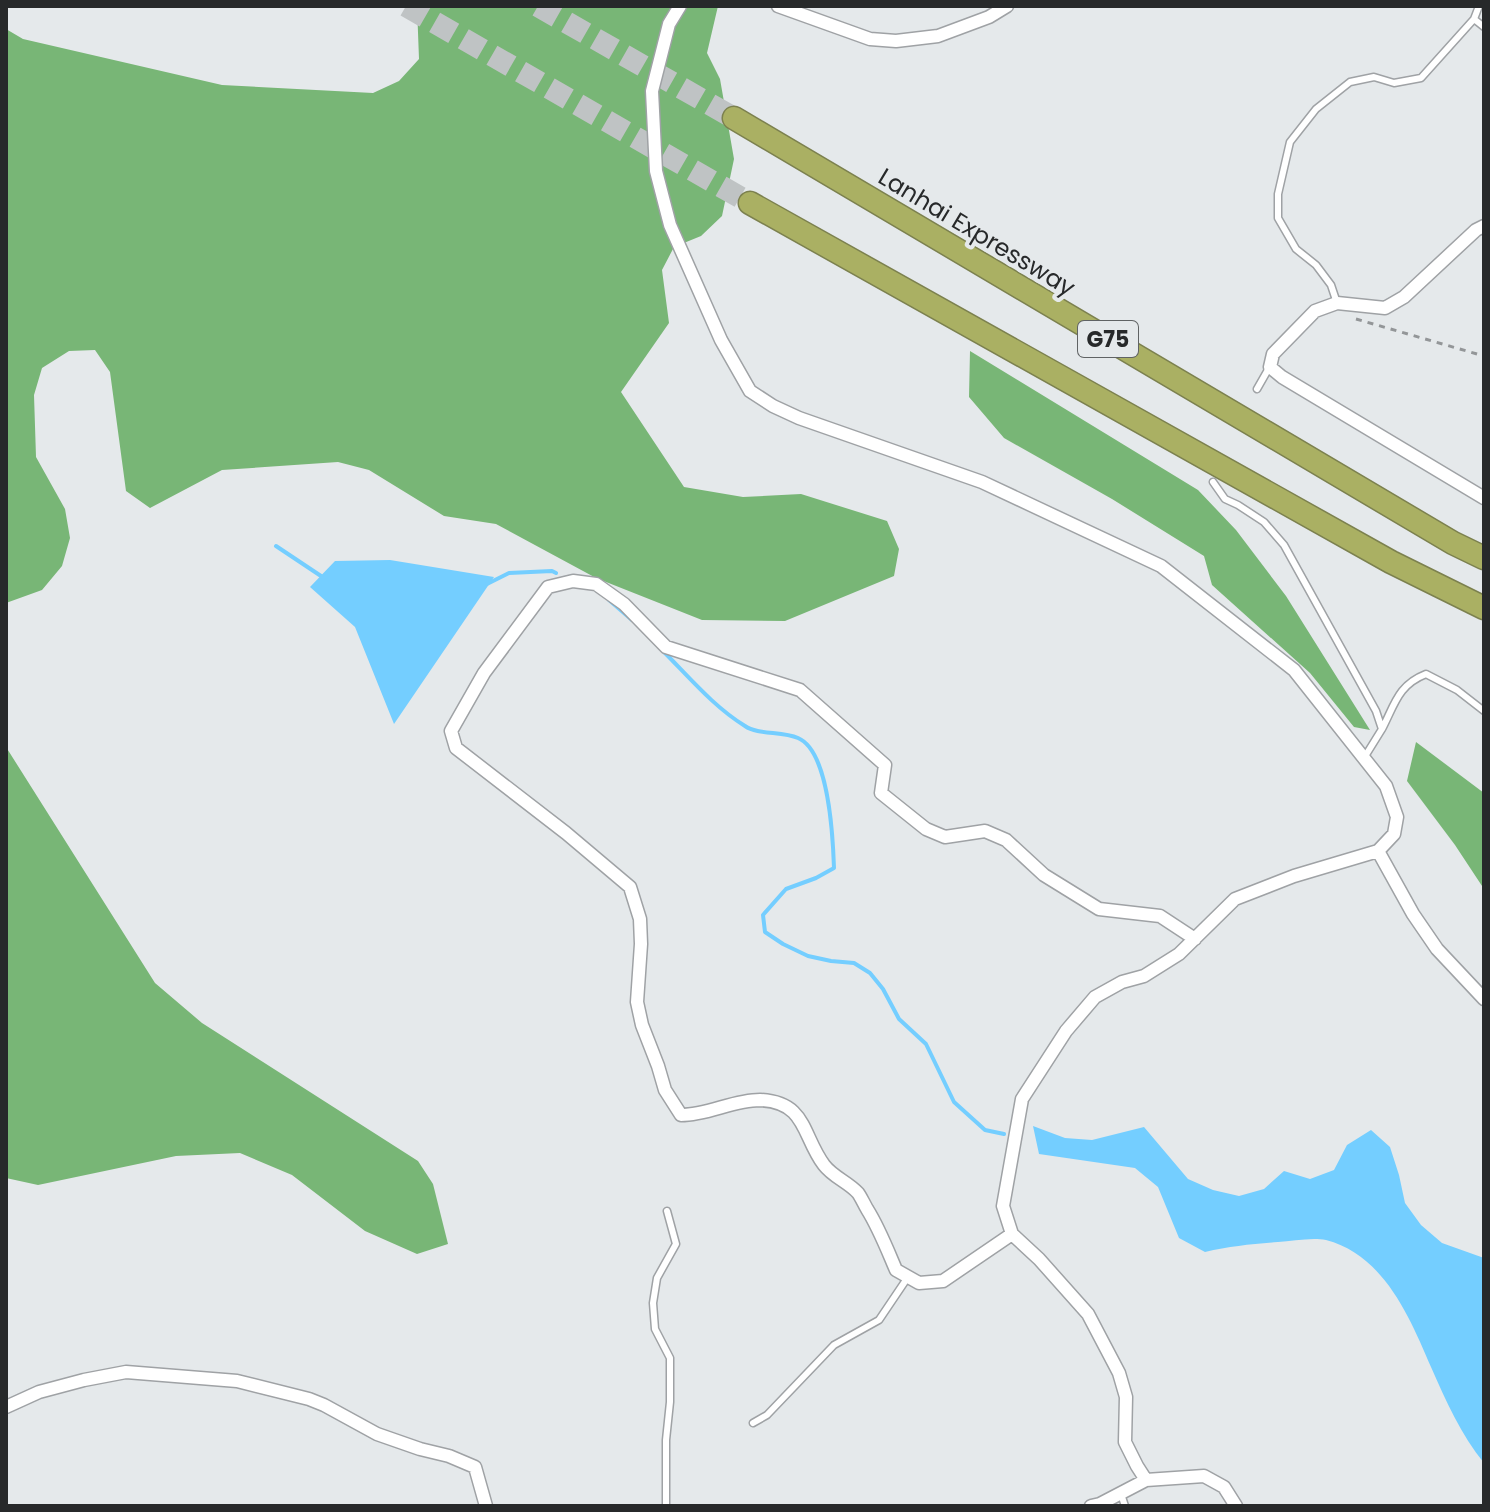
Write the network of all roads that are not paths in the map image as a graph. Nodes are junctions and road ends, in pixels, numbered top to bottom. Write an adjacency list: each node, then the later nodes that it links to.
1 (680, 6): 19 (street)
2 (778, 6): 3 (street)
3 (1007, 6)
4 (1479, 6): 5 (lane)
5 (1474, 19): 6 (lane); 10 (lane)
6 (1484, 27)
7 (734, 118): 15 (highway, Lanhai Expressway / G75)
8 (750, 203): 16 (highway, G75)
9 (1484, 226): 10 (street)
10 (1337, 303): 11 (street)
11 (1270, 367): 12 (lane); 14 (street)
12 (1257, 389)
13 (1213, 482): 18 (lane)
14 (1484, 498)
15 (1484, 558)
16 (1484, 608)
17 (1484, 711): 18 (lane)
18 (1382, 729): 19 (lane)
19 (1364, 758): 20 (street)
20 (1378, 851): 21 (street); 22 (street)
21 (1195, 939): 24 (street); 25 (street)
22 (1484, 999)
23 (667, 1211): 31 (lane)
24 (1012, 1234): 25 (street); 28 (street)
25 (908, 1277): 27 (lane)
26 (6, 1407): 30 (street)
27 (753, 1423)
28 (1146, 1480): 29 (street); 33 (street)
29 (1123, 1500): 32 (street)
30 (486, 1506)
31 (666, 1506)
32 (1091, 1506)
33 (1236, 1506)

